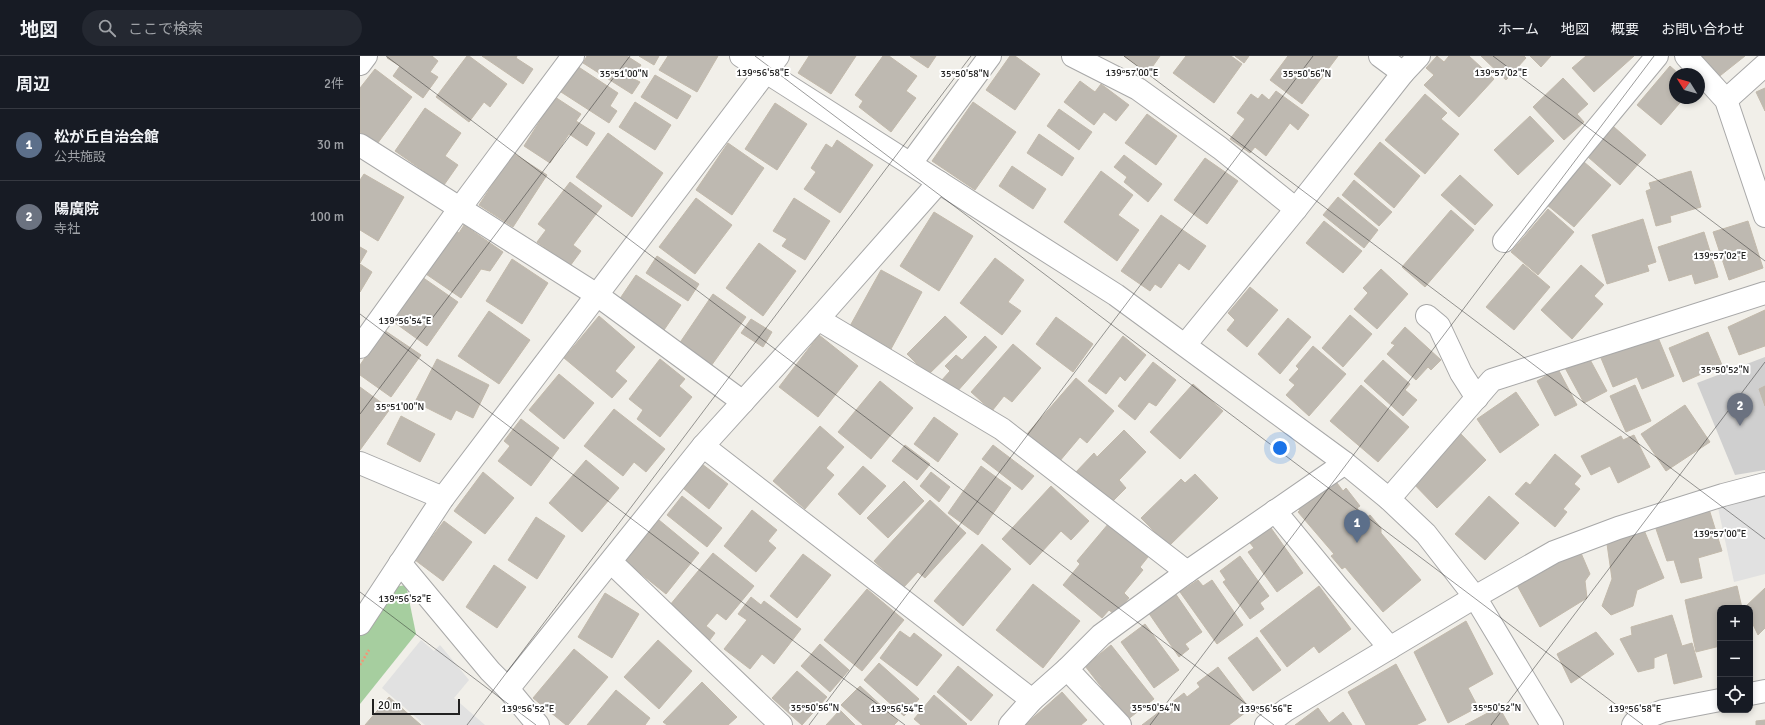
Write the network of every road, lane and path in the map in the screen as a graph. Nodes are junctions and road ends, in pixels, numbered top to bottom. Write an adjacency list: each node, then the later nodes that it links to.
1 (366, 56): 10 (street)
2 (573, 56): 18 (street)
3 (741, 56): 11 (street)
4 (990, 56): 16 (street)
5 (1073, 56): 19 (street)
6 (1380, 56): 13 (street)
7 (1419, 56): 13 (street)
8 (1657, 56): 21 (street)
9 (1686, 56): 14 (street)
10 (360, 64)
11 (772, 64): 16 (street); 23 (street)
12 (1765, 65): 14 (street)
13 (1403, 73): 19 (street)
14 (1726, 100): 20 (street)
15 (360, 145): 18 (street)
16 (911, 163): 17 (street)
17 (939, 182): 25 (street); 26 (street)
18 (460, 208): 23 (street); 27 (street)
19 (1296, 209): 26 (street)
20 (1765, 216)
21 (1504, 241)
22 (1765, 293): 28 (street)
23 (597, 295): 29 (street); 34 (street)
24 (1427, 316): 28 (street)
25 (818, 319): 29 (street); 39 (street)
26 (1185, 345): 32 (street)
27 (360, 347)
28 (1476, 398): 35 (street)
29 (743, 402): 30 (street)
30 (703, 446): 37 (street); 47 (street)
31 (360, 463): 34 (street)
32 (1345, 463): 35 (street); 36 (street)
33 (1765, 484): 40 (street)
34 (443, 498): 38 (street)
35 (1389, 499): 40 (street)
36 (1276, 511): 39 (street); 42 (street)
37 (611, 562): 44 (street); 50 (street)
38 (400, 563): 41 (street); 44 (street)
39 (1187, 572): 43 (street)
40 (1475, 597): 42 (street); 54 (street)
41 (361, 621)
42 (1390, 648): 53 (street)
43 (1067, 669): 47 (street); 52 (street)
44 (508, 689): 49 (street)
45 (1765, 691): 46 (street)
46 (1753, 693)
47 (1032, 700): 51 (street)
48 (1717, 701): 55 (street)
49 (538, 725)
50 (781, 725)
51 (1010, 725)
52 (1120, 725)
53 (1266, 725)
54 (1552, 725)
55 (1633, 725)

